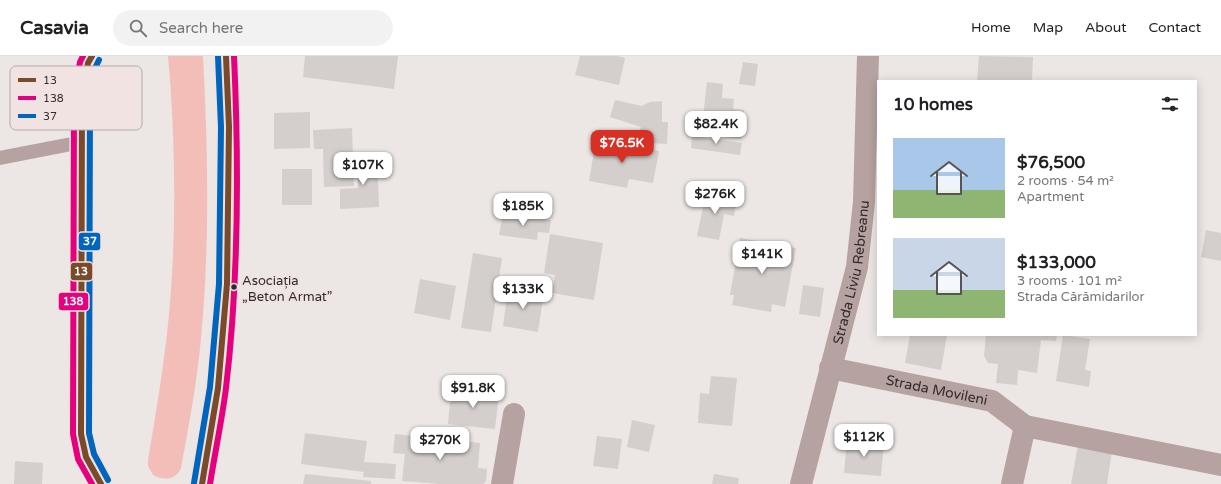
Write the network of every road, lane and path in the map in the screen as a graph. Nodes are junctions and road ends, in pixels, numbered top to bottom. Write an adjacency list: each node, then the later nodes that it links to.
1 (92, 56): 4 (lane)
2 (226, 56): 13 (main road)
3 (868, 56): 8 (street, Strada Liviu Rebreanu)
4 (88, 66)
5 (82, 130): 6 (lane)
6 (82, 142): 7 (lane); 12 (lane)
7 (0, 158)
8 (830, 368): 10 (street, Strada Movileni); 15 (street, Strada Liviu Rebreanu)
9 (514, 414): 14 (street)
10 (1025, 426): 11 (street); 16 (street)
11 (1221, 466)
12 (101, 484)
13 (202, 484)
14 (502, 484)
15 (801, 484)
16 (1012, 484)

